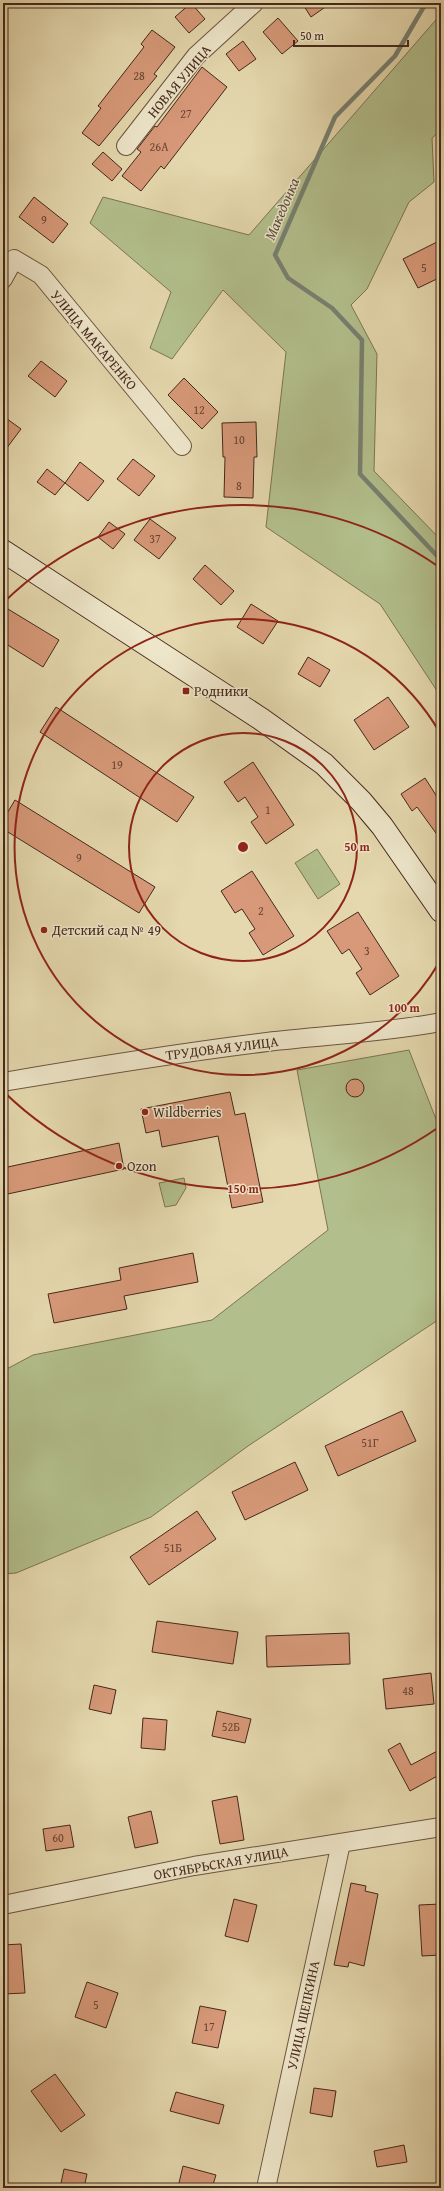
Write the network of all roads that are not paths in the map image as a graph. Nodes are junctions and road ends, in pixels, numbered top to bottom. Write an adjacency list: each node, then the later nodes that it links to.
1 (254, 3): 2 (street, НОВАЯ УЛИЦА)
2 (126, 146)
3 (3, 279): 4 (street, УЛИЦА МАКАРЕНКО)
4 (182, 446)
5 (3, 551): 6 (main road)
6 (441, 911)
7 (441, 1022): 8 (street, ТРУДОВАЯ УЛИЦА)
8 (3, 1082)
9 (441, 1827): 10 (street, ОКТЯБРЬСКАЯ УЛИЦА)
10 (341, 1843): 11 (street, ОКТЯБРЬСКАЯ УЛИЦА); 12 (street, УЛИЦА ЩЕПКИНА)
11 (3, 1905)
12 (266, 2188)

